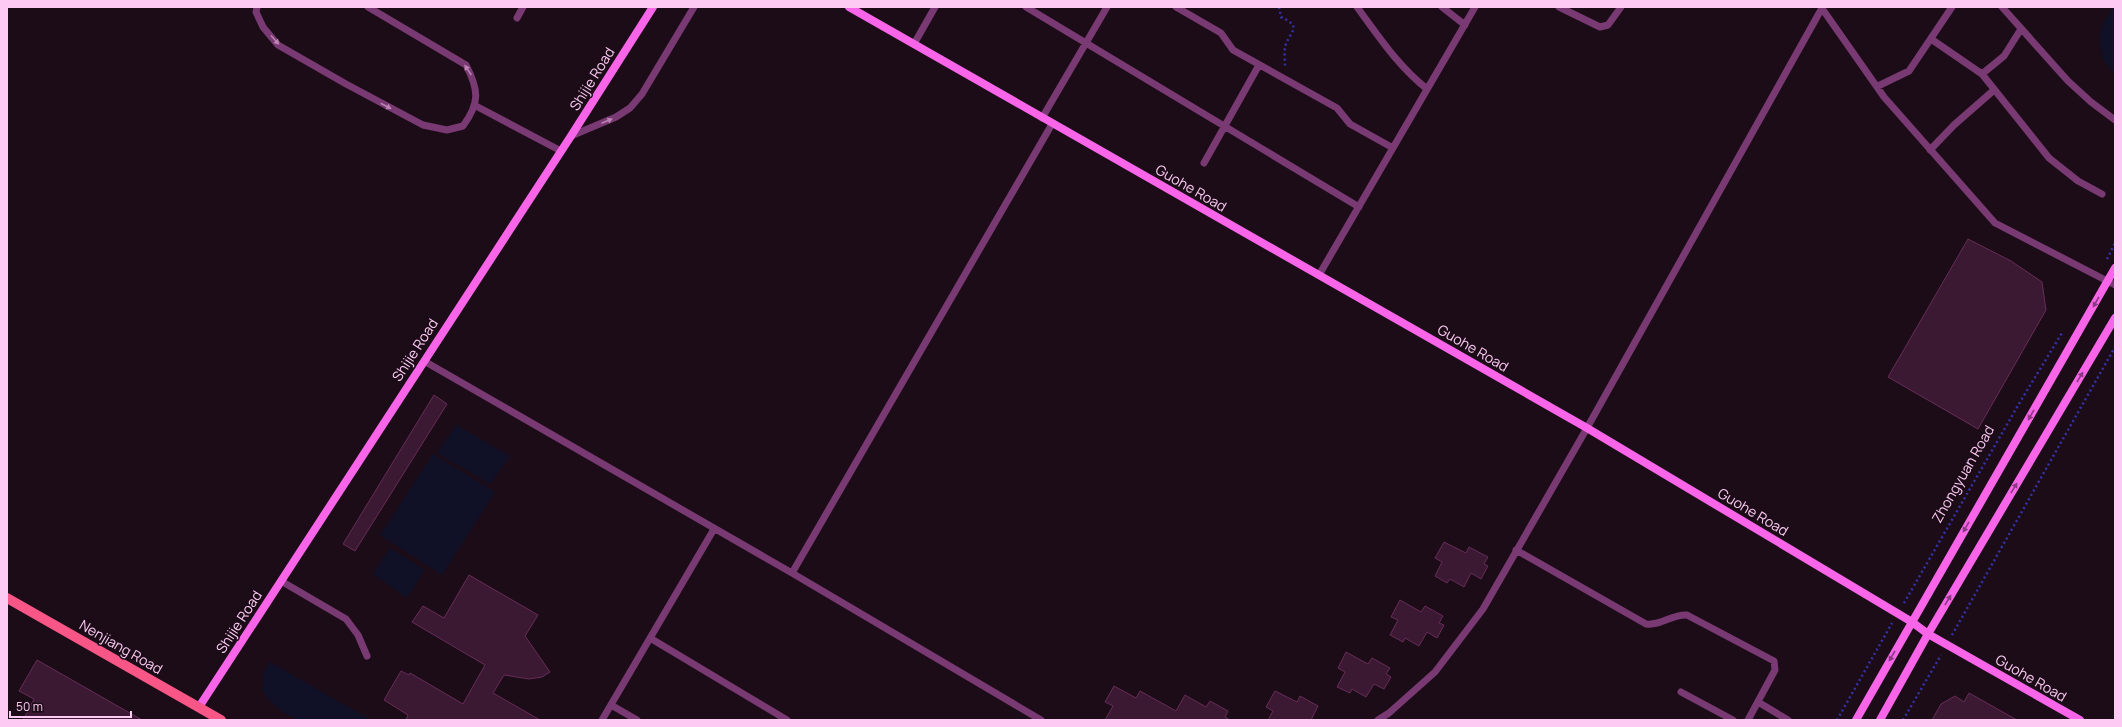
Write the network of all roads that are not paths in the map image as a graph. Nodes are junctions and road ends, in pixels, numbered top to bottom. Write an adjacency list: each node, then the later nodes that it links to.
1 (257, 7): 30 (lane, one-way to 30)
2 (368, 7): 30 (lane, one-way to 2)
3 (523, 7): 19 (lane)
4 (653, 7): 35 (street, Shijie Road)
5 (694, 7): 35 (lane, one-way to 5)
6 (849, 7): 24 (street, Guohe Road)
7 (935, 7): 24 (lane)
8 (1026, 7): 23 (lane)
9 (1107, 7): 23 (lane)
10 (1176, 7): 25 (lane)
11 (1357, 7): 28 (lane)
12 (1442, 7): 20 (lane)
13 (1475, 7): 20 (lane)
14 (1559, 7): 15 (lane)
15 (1620, 7)
16 (1952, 7): 22 (lane)
17 (2002, 7): 21 (lane)
18 (1821, 8): 27 (lane); 47 (lane)
19 (517, 18)
20 (1465, 25): 28 (lane)
21 (2021, 29): 26 (lane); 32 (lane)
22 (1931, 38): 26 (lane); 27 (lane)
23 (1086, 42): 31 (lane); 34 (lane)
24 (914, 44): 31 (street, Guohe Road)
25 (1259, 65): 34 (lane); 36 (lane)
26 (1982, 74): 29 (lane)
27 (1878, 86): 37 (lane)
28 (1428, 89): 36 (lane)
29 (1994, 90): 37 (lane); 40 (lane)
30 (476, 106): 38 (lane)
31 (1042, 118): 33 (street, Guohe Road)
32 (2115, 120)
33 (1052, 124): 43 (street, Guohe Road); 50 (lane)
34 (1224, 126): 39 (lane); 41 (lane)
35 (571, 136): 38 (street, Shijie Road)
36 (1393, 148): 41 (lane)
37 (1930, 150): 44 (lane)
38 (560, 151): 46 (street, Shijie Road)
39 (1204, 163)
40 (2102, 194)
41 (1359, 207): 43 (lane)
42 (2115, 268): 44 (street, Zhongyuan Road)
43 (1319, 275): 47 (street, Guohe Road)
44 (2111, 284): 53 (street, Zhongyuan Road, one-way to 53)
45 (2115, 318): 54 (street, one-way to 45)
46 (424, 361): 48 (lane); 51 (street, Shijie Road)
47 (1587, 428): 49 (lane); 53 (street, Guohe Road)
48 (714, 529): 50 (lane); 55 (lane)
49 (1516, 550): 58 (lane); 66 (lane)
50 (792, 573): 65 (lane)
51 (281, 581): 56 (lane); 60 (street, Shijie Road)
52 (7, 598): 60 (main road, Nenjiang Road)
53 (1912, 622): 54 (street, Guohe Road); 70 (street, Zhongyuan Road, one-way to 70)
54 (1928, 634): 71 (street); 72 (street, Guohe Road)
55 (650, 638): 59 (lane); 64 (lane)
56 (367, 656)
57 (1681, 692): 67 (lane)
58 (1758, 702): 68 (lane); 69 (lane)
59 (611, 704): 62 (lane); 63 (lane)
60 (199, 707): 61 (main road, Nenjiang Road)
61 (221, 720)
62 (602, 720)
63 (637, 720)
64 (786, 720)
65 (1041, 720)
66 (1378, 720)
67 (1733, 720)
68 (1748, 720)
69 (1788, 720)
70 (1856, 720)
71 (1880, 720)
72 (2080, 720)

